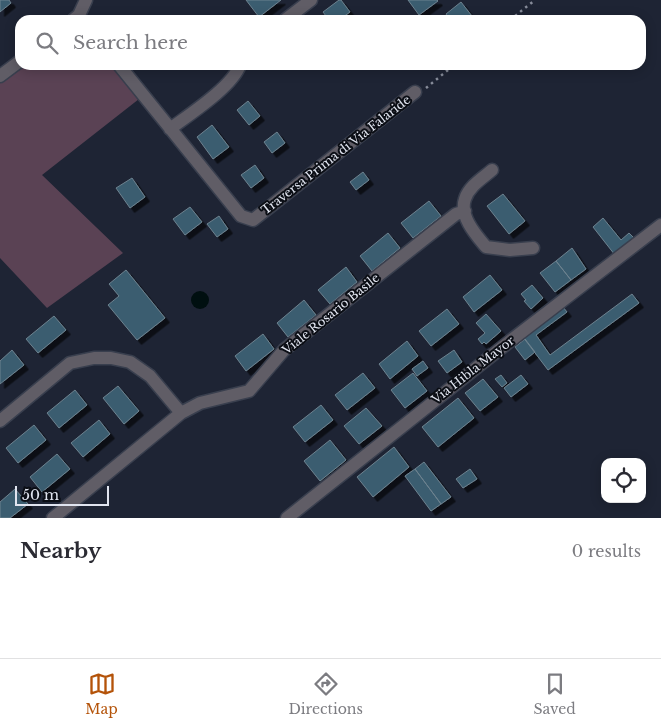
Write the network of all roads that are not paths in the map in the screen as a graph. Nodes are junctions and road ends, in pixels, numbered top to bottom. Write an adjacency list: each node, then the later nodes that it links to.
1 (86, 0): 3 (street)
2 (311, 0): 4 (street)
3 (80, 15)
4 (292, 15)
5 (15, 65): 8 (street)
6 (124, 70): 10 (street, Traversa Prima di Via Falaride)
7 (238, 70): 10 (street)
8 (0, 76)
9 (416, 92): 10 (street, Traversa Prima di Via Falaride)
10 (170, 129)
11 (492, 170): 12 (street)
12 (466, 211): 14 (street); 15 (street, Viale Rosario Basile)
13 (661, 225): 18 (street, Via Hibla Mayor)
14 (533, 248)
15 (181, 413): 16 (street); 17 (street, Viale Rosario Basile)
16 (0, 421)
17 (53, 518)
18 (286, 518)

